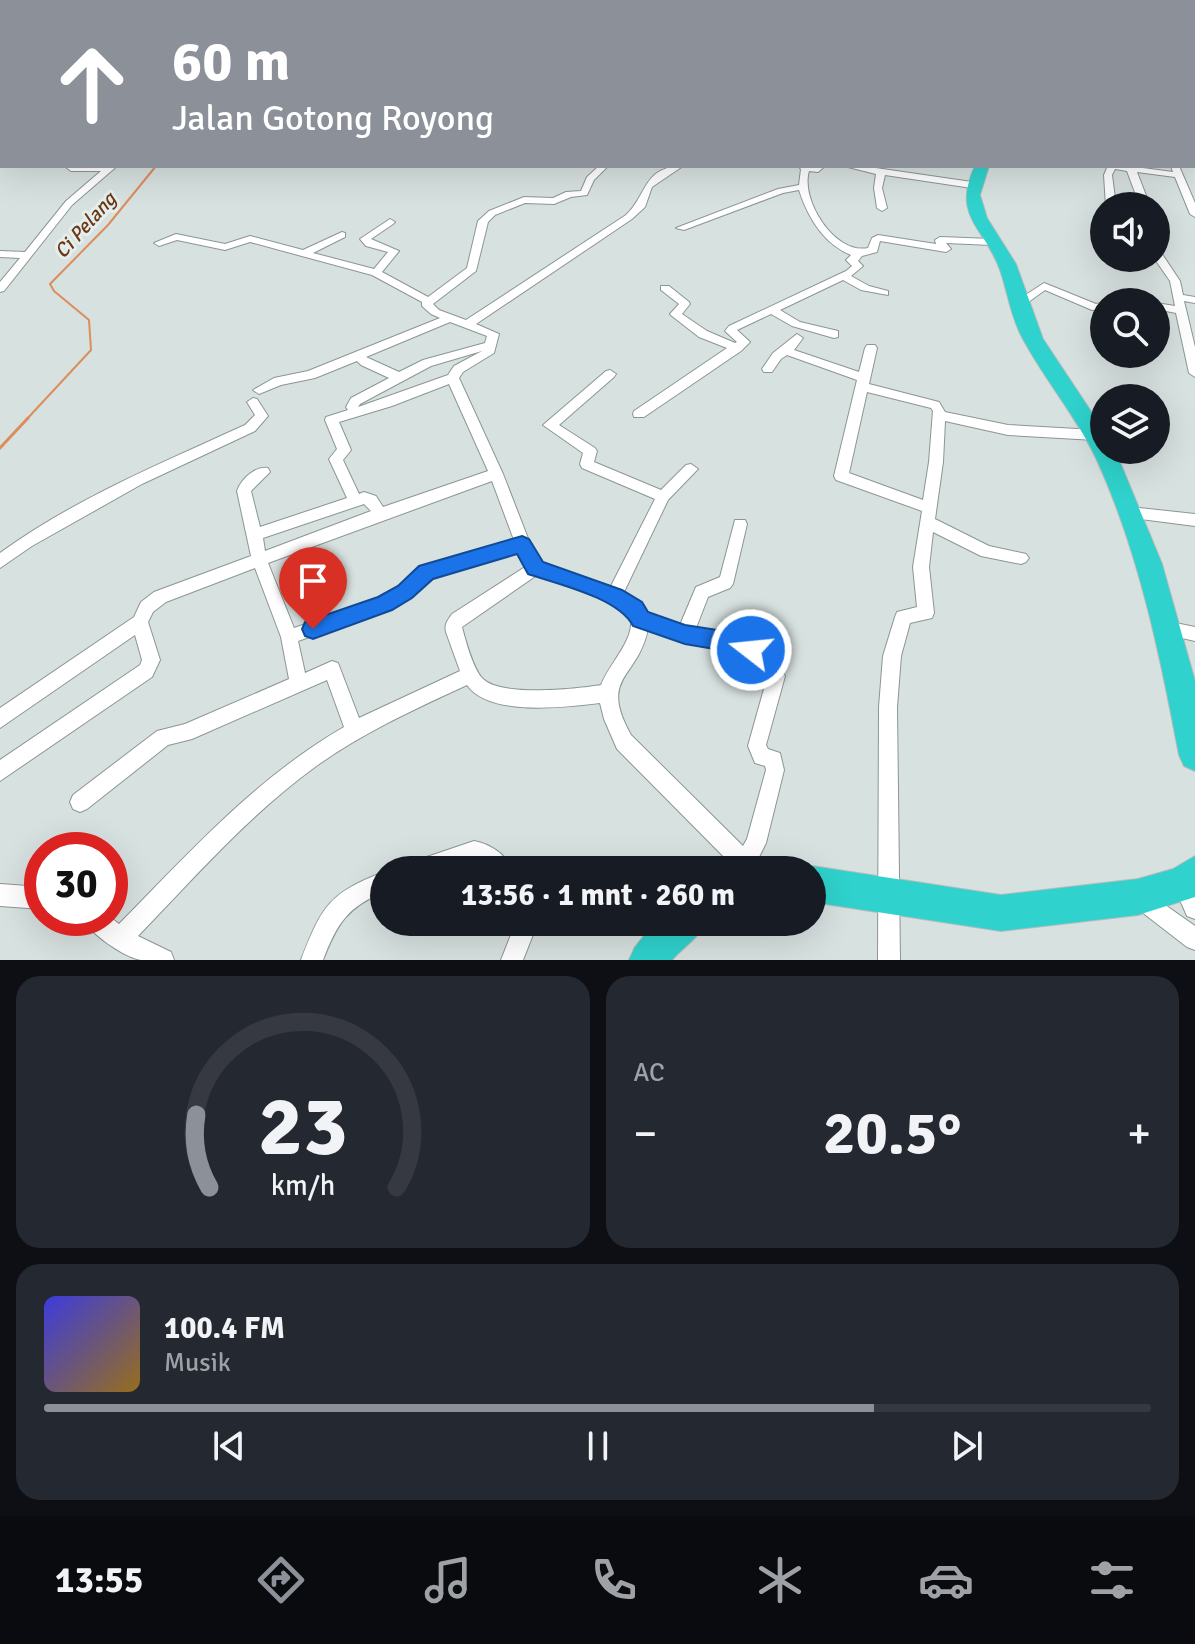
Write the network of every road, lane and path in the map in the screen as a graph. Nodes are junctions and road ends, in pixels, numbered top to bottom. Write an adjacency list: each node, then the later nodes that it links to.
1 (307, 0): 2 (street)
2 (319, 0)
3 (110, 168): 31 (street)
4 (602, 168): 40 (street)
5 (675, 168): 47 (street)
6 (805, 168): 16 (street)
7 (859, 168): 13 (street)
8 (898, 168): 15 (street)
9 (1110, 168): 17 (street)
10 (1124, 168): 11 (street)
11 (1131, 169): 12 (street); 18 (street)
12 (1177, 171): 20 (street)
13 (881, 172): 15 (street); 19 (street)
14 (977, 176): 15 (street); 25 (highway)
15 (914, 178)
16 (803, 187): 23 (street); 28 (street)
17 (1110, 192)
18 (1140, 192)
19 (882, 208)
20 (1195, 214)
21 (390, 222): 33 (street)
22 (940, 227): 27 (street)
23 (681, 228)
24 (342, 235): 30 (street)
25 (992, 242): 27 (street); 41 (highway)
26 (159, 243): 30 (street)
27 (943, 245): 28 (street)
28 (856, 253): 34 (street)
29 (0, 254): 31 (street)
30 (303, 254): 33 (street)
31 (29, 255): 36 (street)
32 (1169, 272): 38 (street)
33 (376, 273): 40 (street)
34 (843, 276): 37 (street); 44 (street)
35 (665, 288): 52 (street)
36 (0, 289)
37 (884, 293)
38 (1178, 297): 39 (street); 45 (street)
39 (1195, 300)
40 (428, 301): 46 (street)
41 (1019, 304): 42 (street); 65 (highway)
42 (1090, 305)
43 (1170, 309): 45 (street)
44 (772, 310): 49 (street); 52 (street)
45 (1181, 311): 48 (street)
46 (449, 318): 47 (street); 55 (street)
47 (468, 324): 51 (street)
48 (1189, 326): 57 (street)
49 (834, 334)
50 (797, 338): 54 (street)
51 (491, 344): 59 (street); 60 (street)
52 (737, 348): 63 (street)
53 (871, 348): 61 (street)
54 (786, 351): 56 (street); 61 (street)
55 (358, 355): 59 (street); 82 (street)
56 (768, 369)
57 (1195, 373)
58 (610, 374): 71 (street)
59 (401, 378): 62 (street)
60 (453, 378): 70 (street); 72 (street)
61 (863, 382): 64 (street); 75 (street)
62 (352, 407)
63 (639, 414)
64 (939, 415): 66 (street); 75 (street)
65 (1090, 427)
66 (1090, 435)
67 (1110, 464): 73 (highway)
68 (691, 469): 71 (street)
69 (263, 472): 78 (street)
70 (496, 474): 74 (street); 79 (street)
71 (663, 497): 84 (street)
72 (355, 501): 74 (street); 78 (street)
73 (1130, 513): 76 (street); 87 (highway)
74 (380, 514): 81 (street)
75 (927, 515): 80 (street); 107 (street)
76 (1195, 520)
77 (740, 524): 88 (street)
78 (255, 535): 81 (street)
79 (522, 544): 83 (street); 90 (street)
80 (1021, 558)
81 (259, 559): 86 (street); 90 (street)
82 (0, 562)
83 (535, 568): 84 (street); 91 (street)
84 (614, 596): 85 (street)
85 (641, 619): 88 (street); 93 (street)
86 (140, 622): 94 (street); 97 (street)
87 (1166, 628): 89 (street); 96 (highway)
88 (685, 634): 102 (street)
89 (1195, 634)
90 (289, 637): 92 (street)
91 (471, 674): 93 (street); 95 (street)
92 (298, 683): 95 (street); 98 (street)
93 (608, 693): 101 (street)
94 (0, 719)
95 (355, 731): 113 (street)
96 (1195, 755)
97 (0, 771)
98 (80, 802)
99 (459, 856): 100 (street)
100 (487, 856)
101 (737, 856)
102 (752, 856)
103 (826, 886): 107 (highway)
104 (370, 887): 116 (street)
105 (1191, 889): 109 (highway)
106 (0, 895): 108 (street)
107 (888, 895): 109 (highway); 119 (street)
108 (24, 897)
109 (1138, 897): 114 (street)
110 (116, 936): 113 (street)
111 (521, 936): 117 (street)
112 (668, 936): 118 (highway)
113 (120, 939): 115 (street)
114 (1195, 939)
115 (163, 960)
116 (312, 960)
117 (512, 960)
118 (648, 960)
119 (889, 960)

